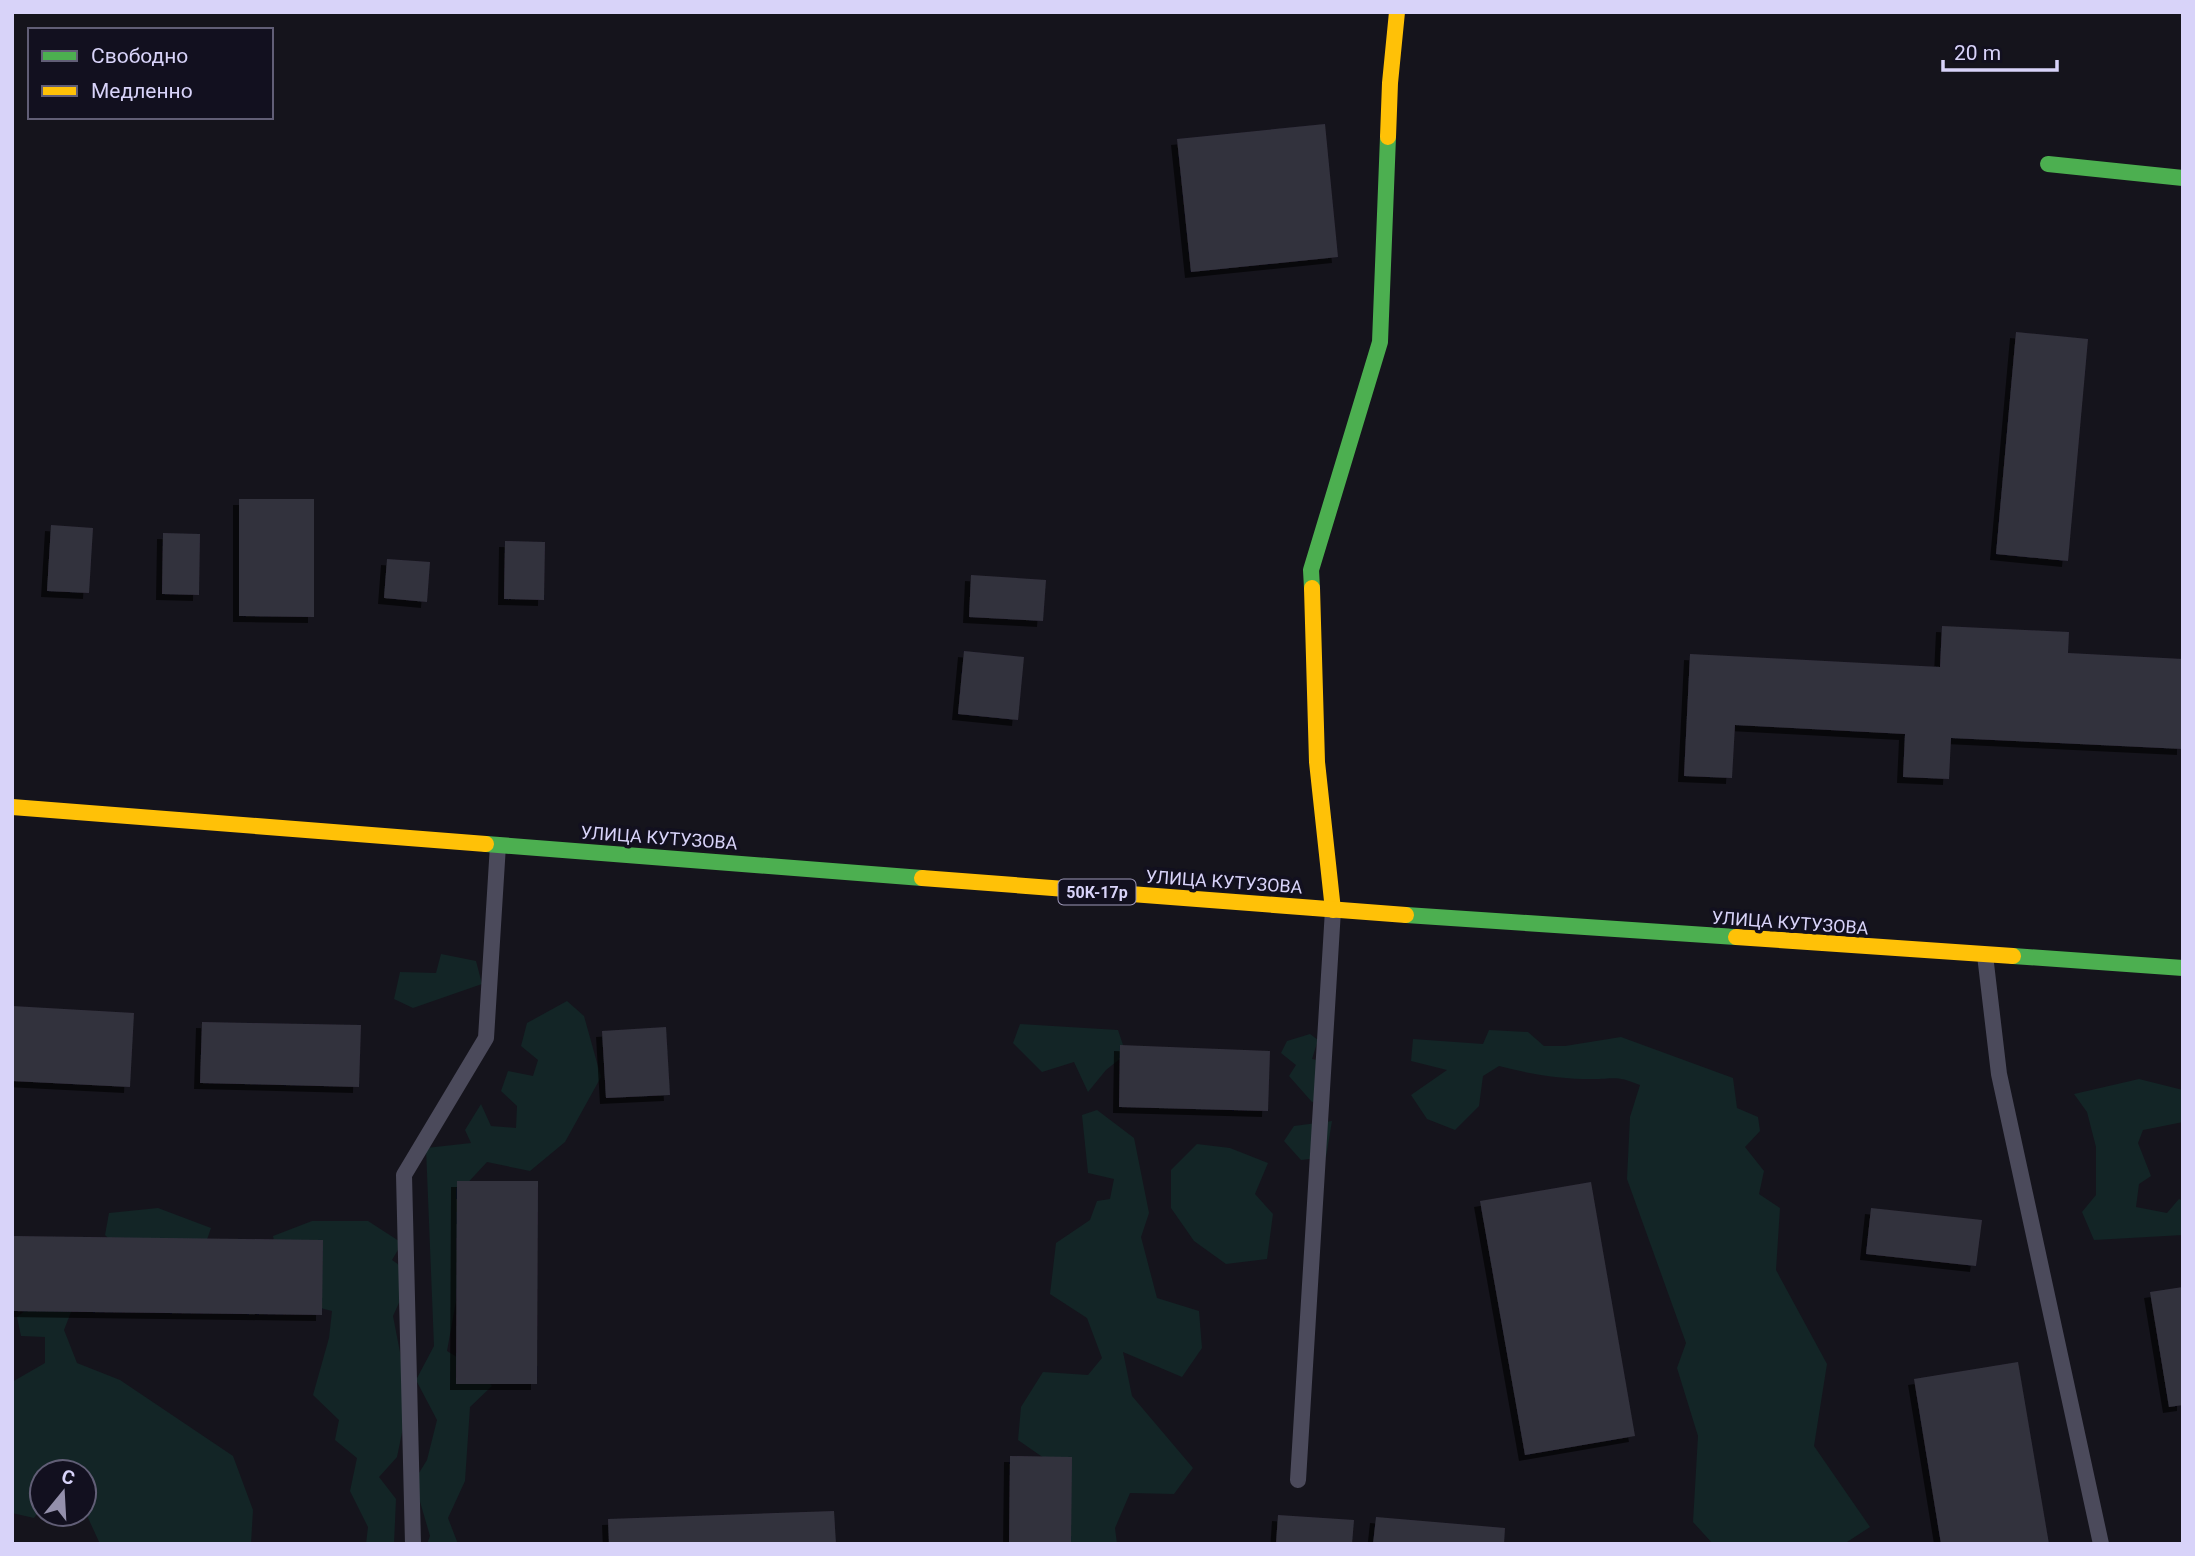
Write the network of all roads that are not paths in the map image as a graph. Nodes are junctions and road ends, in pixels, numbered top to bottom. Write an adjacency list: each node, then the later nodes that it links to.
1 (1397, 12): 6 (main road)
2 (2048, 164): 3 (main road)
3 (2183, 178)
4 (12, 807): 5 (main road, УЛИЦА КУТУЗОВА / 50К-17р)
5 (498, 845): 6 (main road, УЛИЦА КУТУЗОВА / 50К-17р); 10 (lane)
6 (1333, 910): 7 (main road, УЛИЦА КУТУЗОВА / 50К-17р); 9 (lane)
7 (1984, 955): 8 (main road, УЛИЦА КУТУЗОВА / 50К-17р); 11 (lane)
8 (2183, 968)
9 (1298, 1480)
10 (413, 1544)
11 (2101, 1544)

